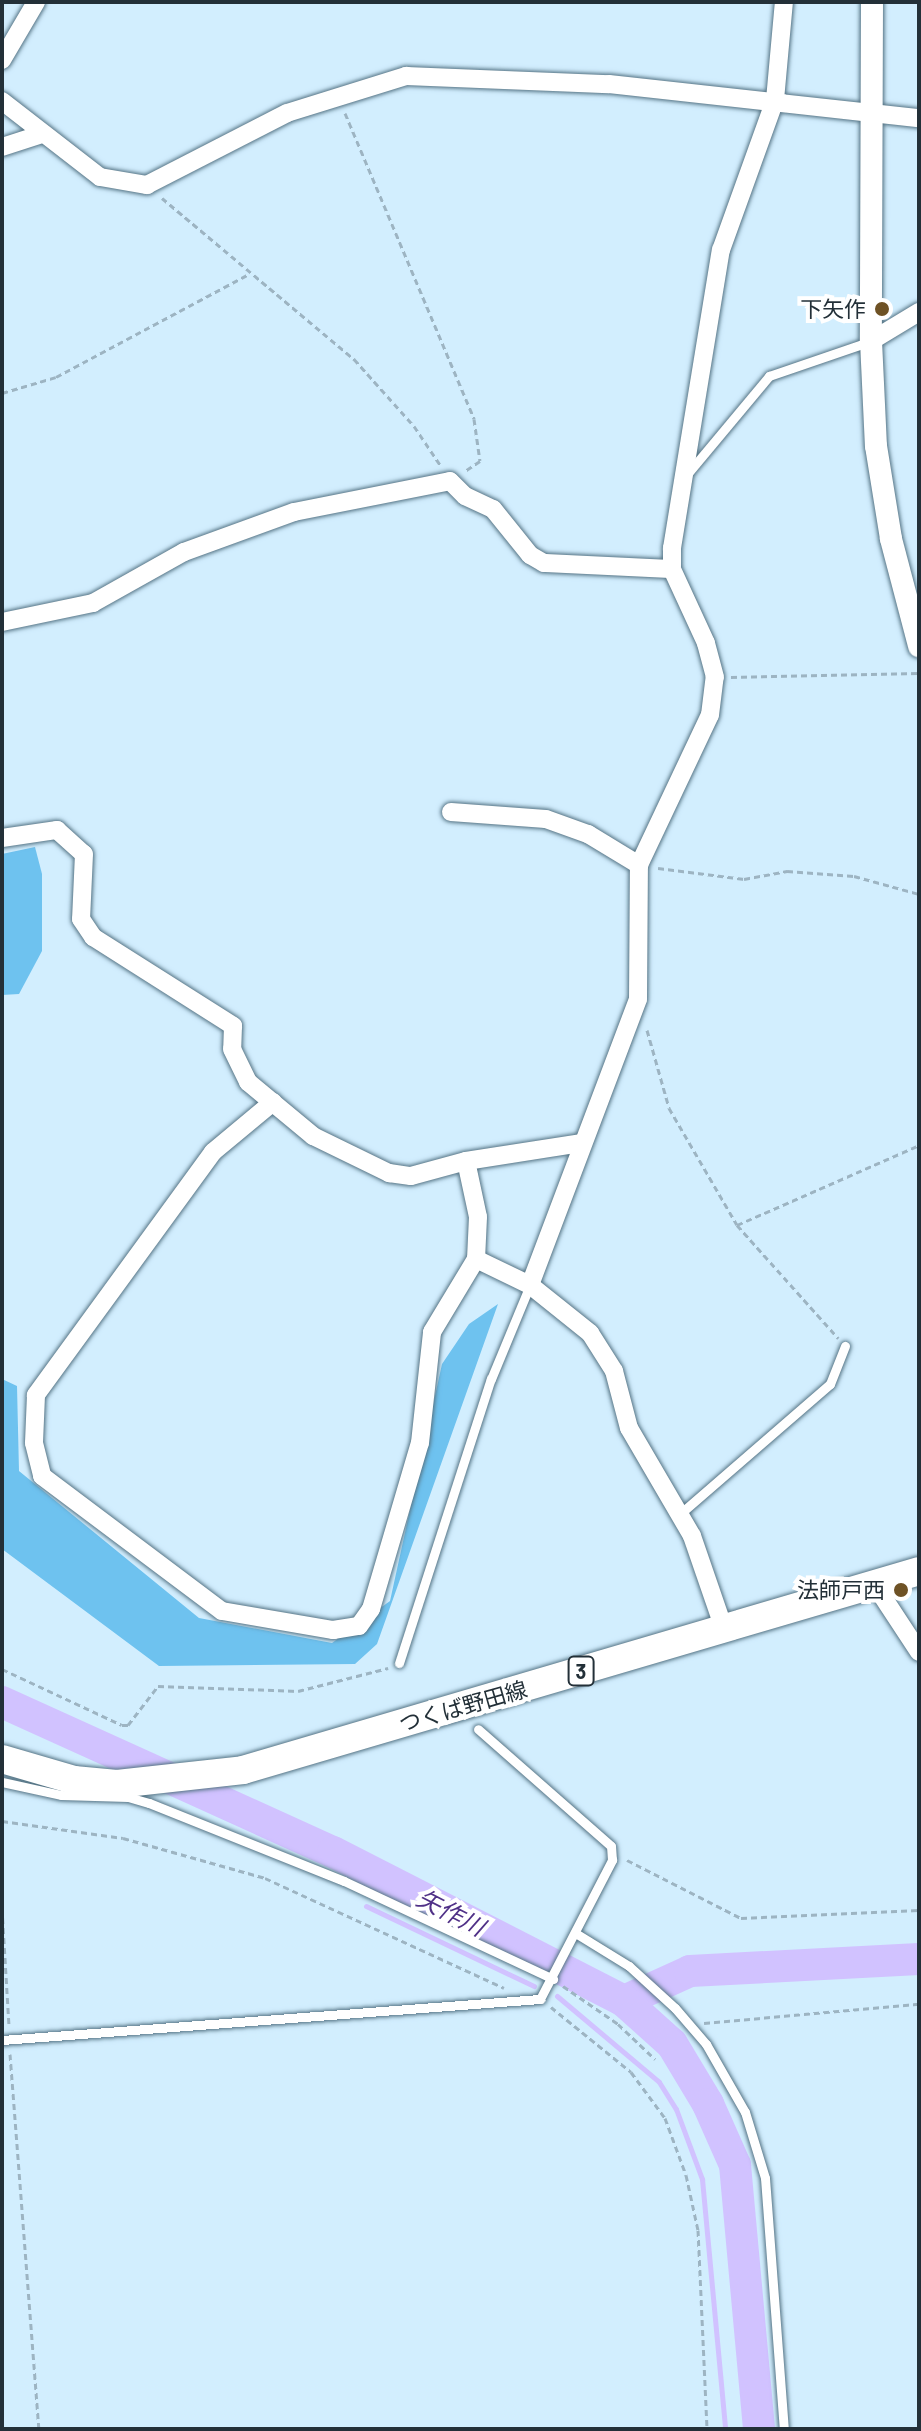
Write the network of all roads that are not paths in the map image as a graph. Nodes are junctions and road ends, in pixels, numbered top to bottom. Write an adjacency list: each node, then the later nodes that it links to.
1 (36, 2): 4 (street)
2 (784, 2): 5 (street)
3 (872, 2): 7 (street)
4 (2, 60)
5 (775, 100): 7 (street); 9 (street); 13 (street)
6 (2, 101): 9 (street)
7 (872, 113): 8 (street); 12 (street)
8 (919, 118)
9 (39, 135): 10 (street)
10 (2, 147)
11 (919, 312): 12 (street)
12 (871, 341): 13 (lane); 16 (street)
13 (685, 477): 14 (street)
14 (672, 569): 15 (street); 19 (street)
15 (2, 622)
16 (919, 646)
17 (451, 812): 19 (street)
18 (2, 838): 20 (street)
19 (639, 865): 21 (street)
20 (273, 1102): 22 (street); 23 (street)
21 (581, 1143): 22 (street); 24 (street)
22 (466, 1161): 23 (street)
23 (476, 1259): 24 (street)
24 (530, 1285): 26 (street); 31 (lane)
25 (845, 1346): 26 (lane)
26 (681, 1513): 29 (street)
27 (919, 1571): 28 (main road, つくば野田線 / 3)
28 (875, 1585): 29 (main road, つくば野田線 / 3); 30 (street)
29 (724, 1629): 35 (main road, つくば野田線 / 3)
30 (919, 1652)
31 (399, 1663)
32 (478, 1729): 36 (lane)
33 (2, 1759): 35 (main road, つくば野田線 / 3)
34 (2, 1782): 35 (lane)
35 (123, 1788): 37 (lane)
36 (575, 1939): 37 (lane); 39 (lane)
37 (554, 1977): 38 (lane)
38 (6, 2040)
39 (784, 2429)

